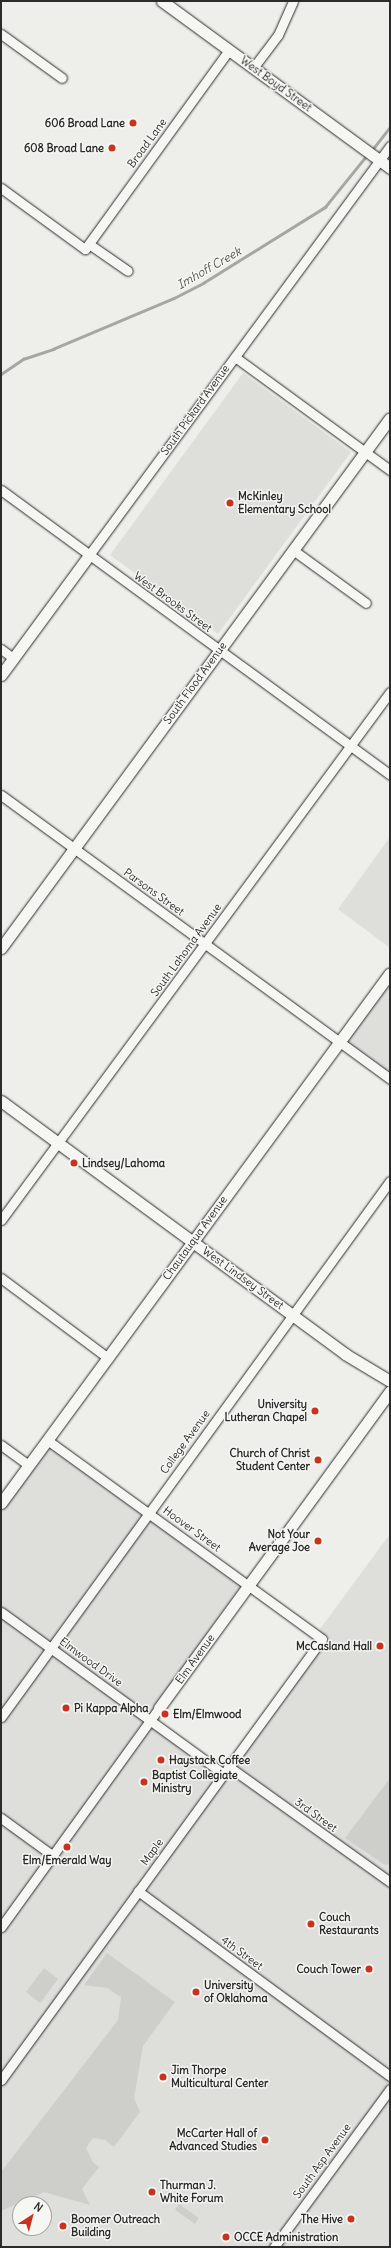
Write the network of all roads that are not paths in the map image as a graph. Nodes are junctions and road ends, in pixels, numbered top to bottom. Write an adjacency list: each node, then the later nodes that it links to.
1 (162, 1): 4 (street, West Boyd Street)
2 (293, 1): 5 (street)
3 (1, 34): 6 (street)
4 (229, 50): 5 (street, West Boyd Street); 11 (street, Broad Lane)
5 (253, 68): 8 (street, West Boyd Street)
6 (62, 78)
7 (390, 146): 8 (street, South Pickard Avenue)
8 (378, 159): 9 (street, West Boyd Street); 13 (street, South Pickard Avenue)
9 (390, 168)
10 (1, 188): 11 (street)
11 (87, 246): 12 (street)
12 (128, 271)
13 (235, 357): 15 (street); 19 (street, South Pickard Avenue)
14 (390, 418): 15 (street, South Flood Avenue)
15 (365, 452): 16 (street); 18 (street, South Flood Avenue)
16 (390, 470)
17 (1, 490): 19 (street, West Brooks Street)
18 (293, 550): 20 (street); 22 (street, South Flood Avenue)
19 (89, 555): 22 (street, West Brooks Street); 23 (street, South Pickard Avenue)
20 (366, 603)
21 (1, 649): 23 (street)
22 (219, 650): 26 (street, West Brooks Street); 29 (street, South Flood Avenue)
23 (13, 658): 24 (street, South Pickard Avenue)
24 (1, 675)
25 (390, 692): 26 (street, South Lahoma Avenue)
26 (350, 746): 27 (street, West Brooks Street); 30 (street, South Lahoma Avenue)
27 (390, 775)
28 (1, 795): 29 (street, Parsons Street)
29 (74, 849): 30 (street, Parsons Street); 31 (street, South Flood Avenue)
30 (205, 944): 33 (street, Parsons Street); 36 (street, South Lahoma Avenue)
31 (1, 948)
32 (390, 973): 33 (street, Chautauqua Avenue)
33 (339, 1042): 34 (street, Parsons Street); 39 (street, Chautauqua Avenue)
34 (390, 1079)
35 (1, 1101): 36 (street, West Lindsey Street)
36 (59, 1143): 38 (street, South Lahoma Avenue); 39 (street, West Lindsey Street)
37 (390, 1181): 41 (street, College Avenue)
38 (1, 1220)
39 (192, 1242): 41 (street, West Lindsey Street); 42 (street, Chautauqua Avenue)
40 (1, 1278): 42 (street)
41 (292, 1315): 43 (street, West Lindsey Street); 49 (street, College Avenue)
42 (108, 1358): 45 (street, Chautauqua Avenue)
43 (390, 1381)
44 (390, 1391): 50 (street, Elm Avenue)
45 (47, 1440): 47 (street, Chautauqua Avenue); 49 (street, Hoover Street)
46 (1, 1445): 47 (street)
47 (29, 1465): 48 (street, Chautauqua Avenue)
48 (1, 1503)
49 (148, 1512): 50 (street, Hoover Street); 53 (street, College Avenue)
50 (250, 1585): 52 (street, Hoover Street); 54 (street, Elm Avenue)
51 (1, 1612): 53 (street, Elmwood Drive)
52 (322, 1639): 58 (street, Maple)
53 (52, 1648): 55 (street, College Avenue); 56 (street, Elmwood Drive)
54 (159, 1708): 56 (street, Elm Avenue)
55 (1, 1717)
56 (150, 1720): 57 (street, Elmwood Drive); 60 (street, Elm Avenue)
57 (166, 1732): 58 (street, 3rd Street)
58 (226, 1770): 61 (street, 3rd Street); 62 (street, Maple)
59 (1, 1818): 60 (street)
60 (52, 1855): 63 (street, Elm Avenue)
61 (390, 1882)
62 (138, 1891): 64 (street, 4th Street); 65 (street, Maple)
63 (1, 1926)
64 (390, 2076)
65 (1, 2080)
66 (390, 2089): 67 (street, South Asp Avenue)
67 (274, 2247)

